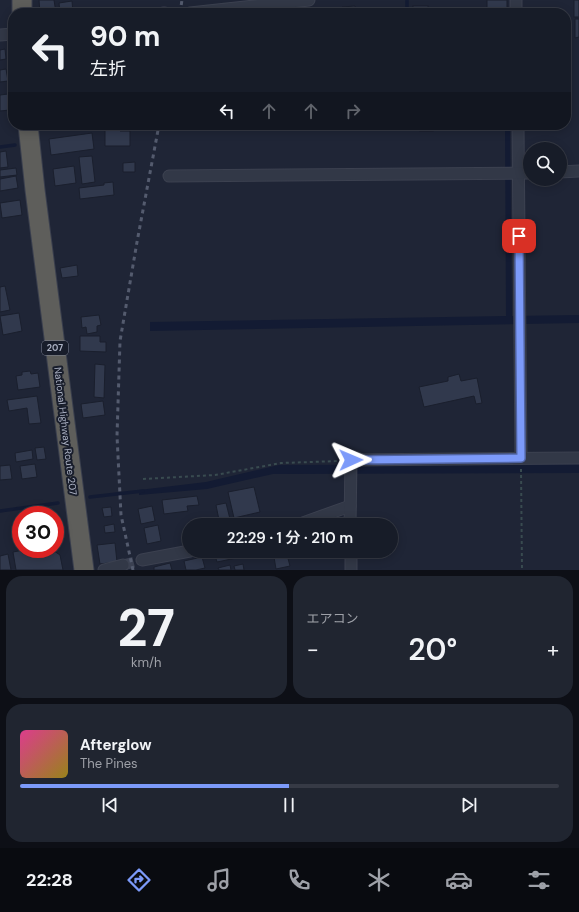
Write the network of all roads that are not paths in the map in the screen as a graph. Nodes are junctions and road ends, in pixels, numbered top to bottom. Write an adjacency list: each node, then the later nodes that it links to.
1 (309, 0): 2 (street)
2 (236, 8)
3 (29, 130): 19 (highway, National Highway Route 207 / 207)
4 (518, 130): 7 (street)
5 (579, 171): 6 (street)
6 (567, 172)
7 (518, 173): 8 (street); 9 (street); 10 (street)
8 (523, 173)
9 (169, 176)
10 (521, 458): 11 (street); 12 (street)
11 (579, 458)
12 (350, 506): 13 (street); 14 (street)
13 (317, 518)
14 (350, 518)
15 (182, 552): 17 (street)
16 (351, 558): 21 (street)
17 (142, 560)
18 (123, 565): 20 (street)
19 (84, 570)
20 (104, 570)
21 (351, 570)

